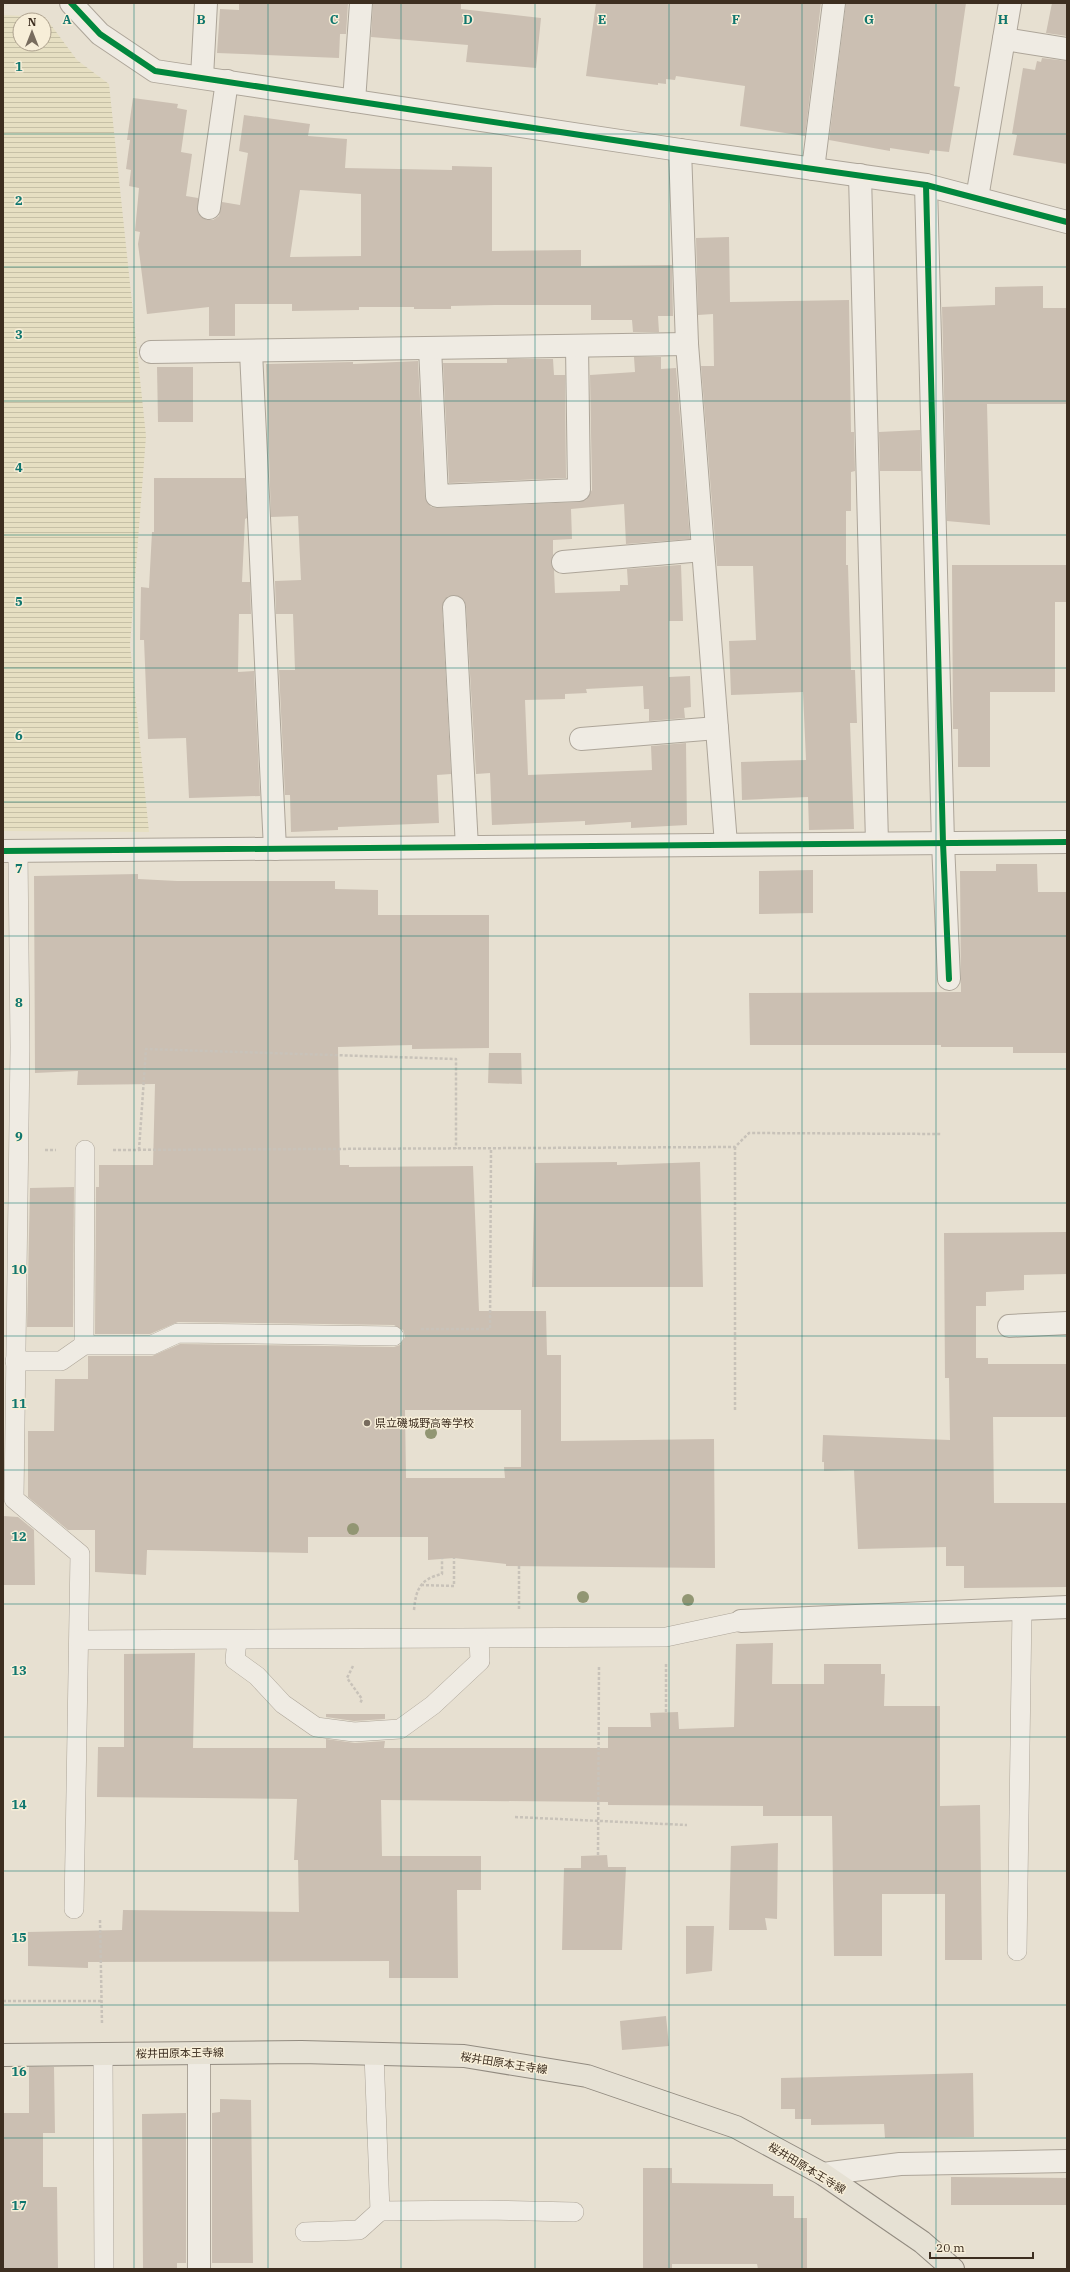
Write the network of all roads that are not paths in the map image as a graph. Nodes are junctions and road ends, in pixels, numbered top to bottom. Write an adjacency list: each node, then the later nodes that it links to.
1 (72, 3): 8 (street)
2 (206, 3): 8 (street)
3 (361, 3): 10 (street)
4 (834, 3): 12 (street)
5 (1010, 3): 6 (street)
6 (1004, 39): 7 (street); 15 (street)
7 (1067, 49)
8 (202, 77): 9 (street)
9 (227, 81): 10 (street); 16 (street)
10 (354, 101): 11 (street)
11 (680, 150): 12 (street); 18 (street)
12 (813, 169): 13 (street)
13 (860, 175): 14 (street); 29 (street)
14 (926, 185): 15 (street); 30 (street)
15 (977, 198): 17 (street)
16 (209, 208)
17 (1067, 222)
18 (687, 344): 19 (street); 23 (street)
19 (577, 346): 20 (street); 20 (street)
20 (430, 348): 22 (street)
21 (151, 352): 22 (street)
22 (251, 352): 33 (street)
23 (704, 550): 24 (street); 26 (street)
24 (563, 562)
25 (454, 607): 32 (street)
26 (717, 728): 27 (street); 31 (street)
27 (581, 739)
28 (1067, 842): 30 (street)
29 (876, 843): 30 (street); 31 (street)
30 (943, 843): 35 (street)
31 (726, 844): 32 (street)
32 (467, 847): 33 (street)
33 (275, 849): 34 (street)
34 (10, 851): 41 (lane)
35 (949, 979)
36 (85, 1150): 40 (lane)
37 (1067, 1323): 38 (street)
38 (1009, 1326)
39 (394, 1336): 40 (lane)
40 (84, 1345): 41 (lane)
41 (15, 1361): 46 (lane)
42 (1067, 1607): 43 (street)
43 (1022, 1609): 44 (street); 49 (lane)
44 (741, 1621): 45 (lane)
45 (479, 1639): 47 (lane); 47 (lane)
46 (79, 1640): 47 (lane); 48 (lane)
47 (237, 1640)
48 (74, 1909)
49 (1017, 1951)
50 (199, 2053): 51 (main road, 桜井田原本王寺線); 52 (main road, 桜井田原本王寺線); 60 (street)
51 (103, 2054): 53 (main road, 桜井田原本王寺線); 59 (lane)
52 (374, 2054): 55 (main road, 桜井田原本王寺線); 56 (lane)
53 (3, 2055)
54 (1067, 2161): 55 (street)
55 (823, 2174): 61 (main road, 桜井田原本王寺線)
56 (380, 2211): 57 (lane); 58 (lane)
57 (574, 2212)
58 (305, 2232)
59 (104, 2269)
60 (199, 2269)
61 (953, 2269)

